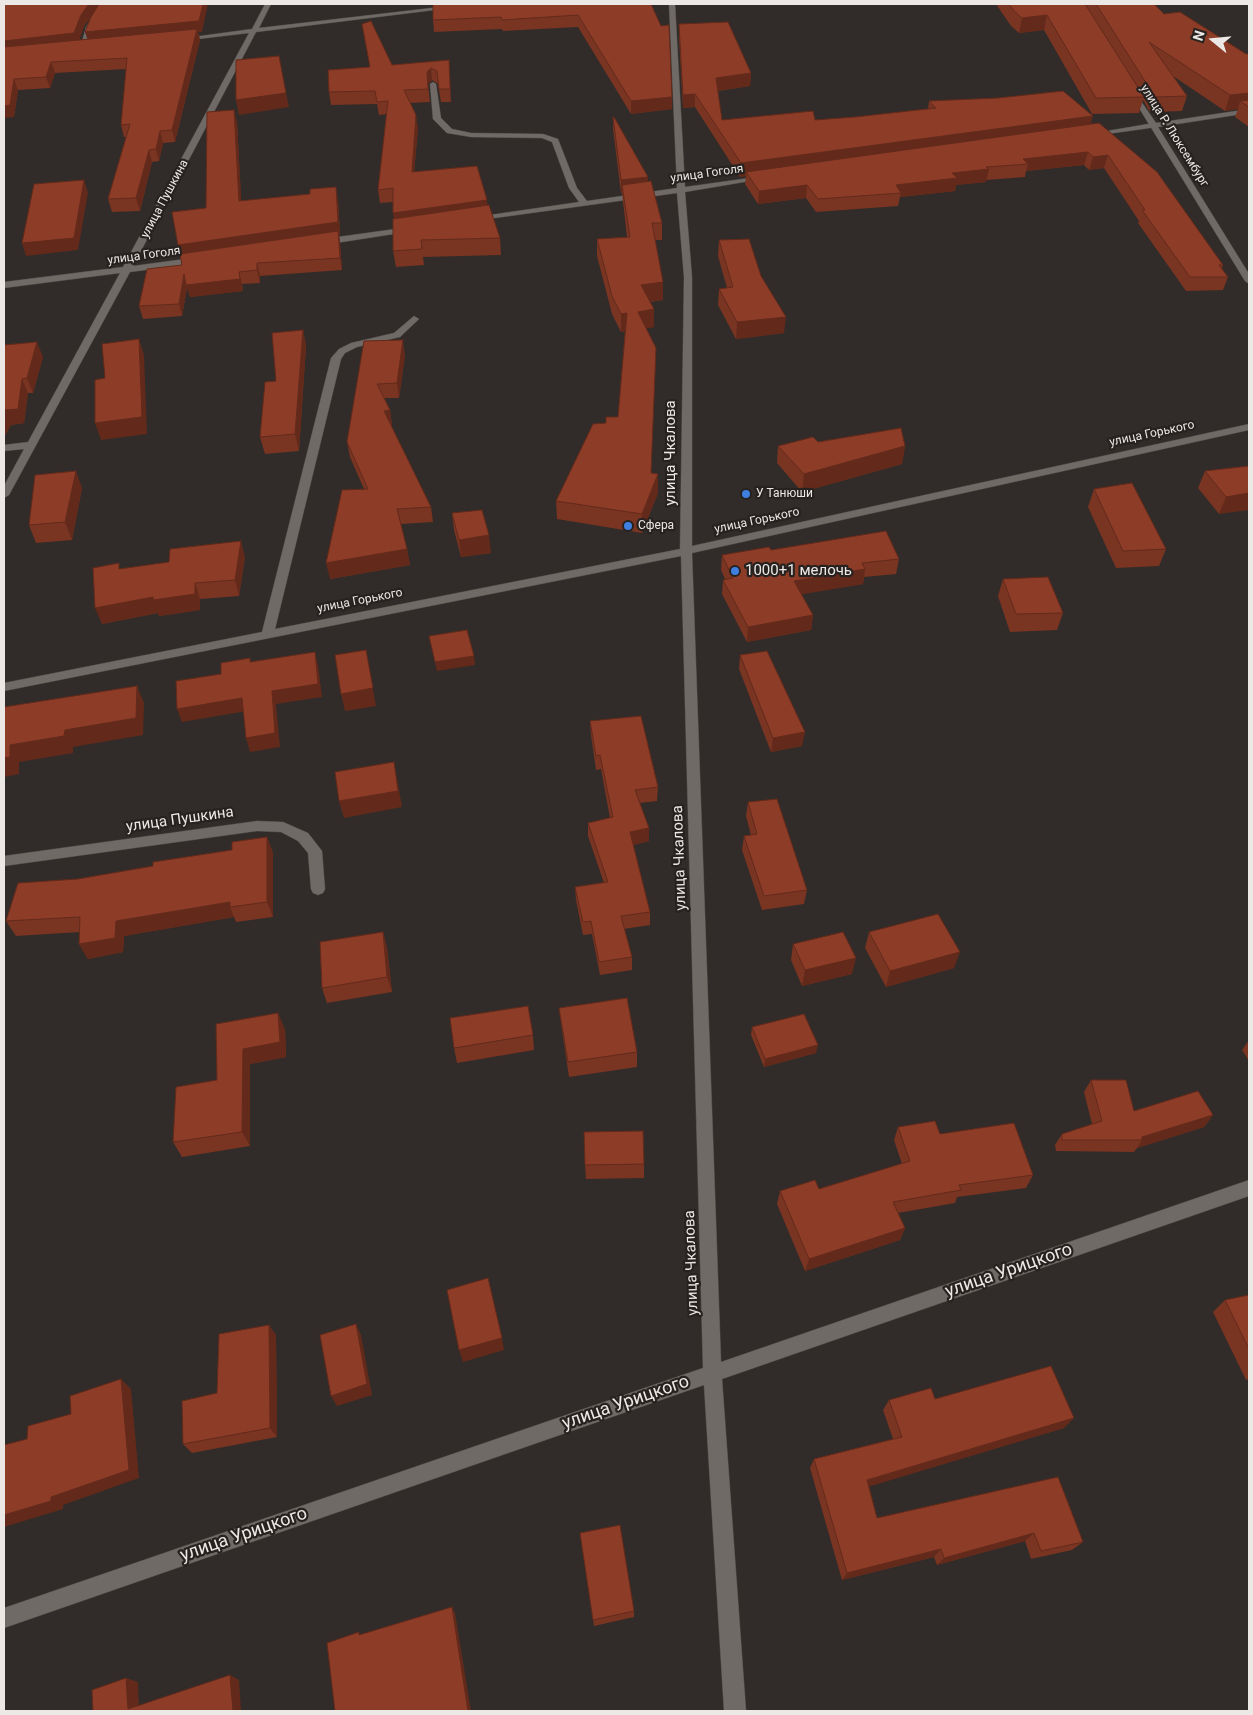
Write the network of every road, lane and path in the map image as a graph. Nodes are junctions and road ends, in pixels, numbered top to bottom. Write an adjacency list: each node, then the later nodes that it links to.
1 (104, 4): 8 (street)
2 (268, 4): 5 (street, улица Пушкина)
3 (480, 4): 5 (street)
4 (672, 4): 16 (street, улица Чкалова)
5 (253, 31): 6 (street); 22 (street, улица Пушкина)
6 (177, 39)
7 (92, 47): 8 (street)
8 (82, 48): 9 (street)
9 (73, 49)
10 (433, 84): 17 (street)
11 (1129, 85): 13 (street, улица Р. Люксембург)
12 (1249, 110): 13 (street)
13 (1154, 125): 14 (street); 23 (street, улица Р. Люксембург)
14 (1087, 135)
15 (769, 177): 16 (street, улица Гоголя)
16 (681, 189): 17 (street, улица Гоголя); 30 (street, улица Чкалова)
17 (584, 204): 18 (street, улица Гоголя)
18 (467, 221)
19 (418, 228): 20 (street)
20 (311, 243)
21 (214, 258): 22 (street, улица Гоголя)
22 (126, 270): 24 (street, улица Гоголя); 27 (street, улица Пушкина)
23 (1249, 281)
24 (4, 285)
25 (414, 319): 31 (street)
26 (1249, 427): 30 (street, улица Горького)
27 (31, 445): 28 (street); 29 (street, улица Пушкина)
28 (4, 448)
29 (4, 495)
30 (686, 551): 31 (street, улица Горького); 36 (street, улица Чкалова)
31 (268, 633): 32 (street, улица Горького)
32 (4, 687)
33 (4, 860): 34 (street, улица Пушкина)
34 (318, 889)
35 (1249, 1188): 36 (street, улица Урицкого)
36 (712, 1373): 37 (street, улица Урицкого); 38 (street, улица Чкалова)
37 (4, 1618)
38 (736, 1711)

